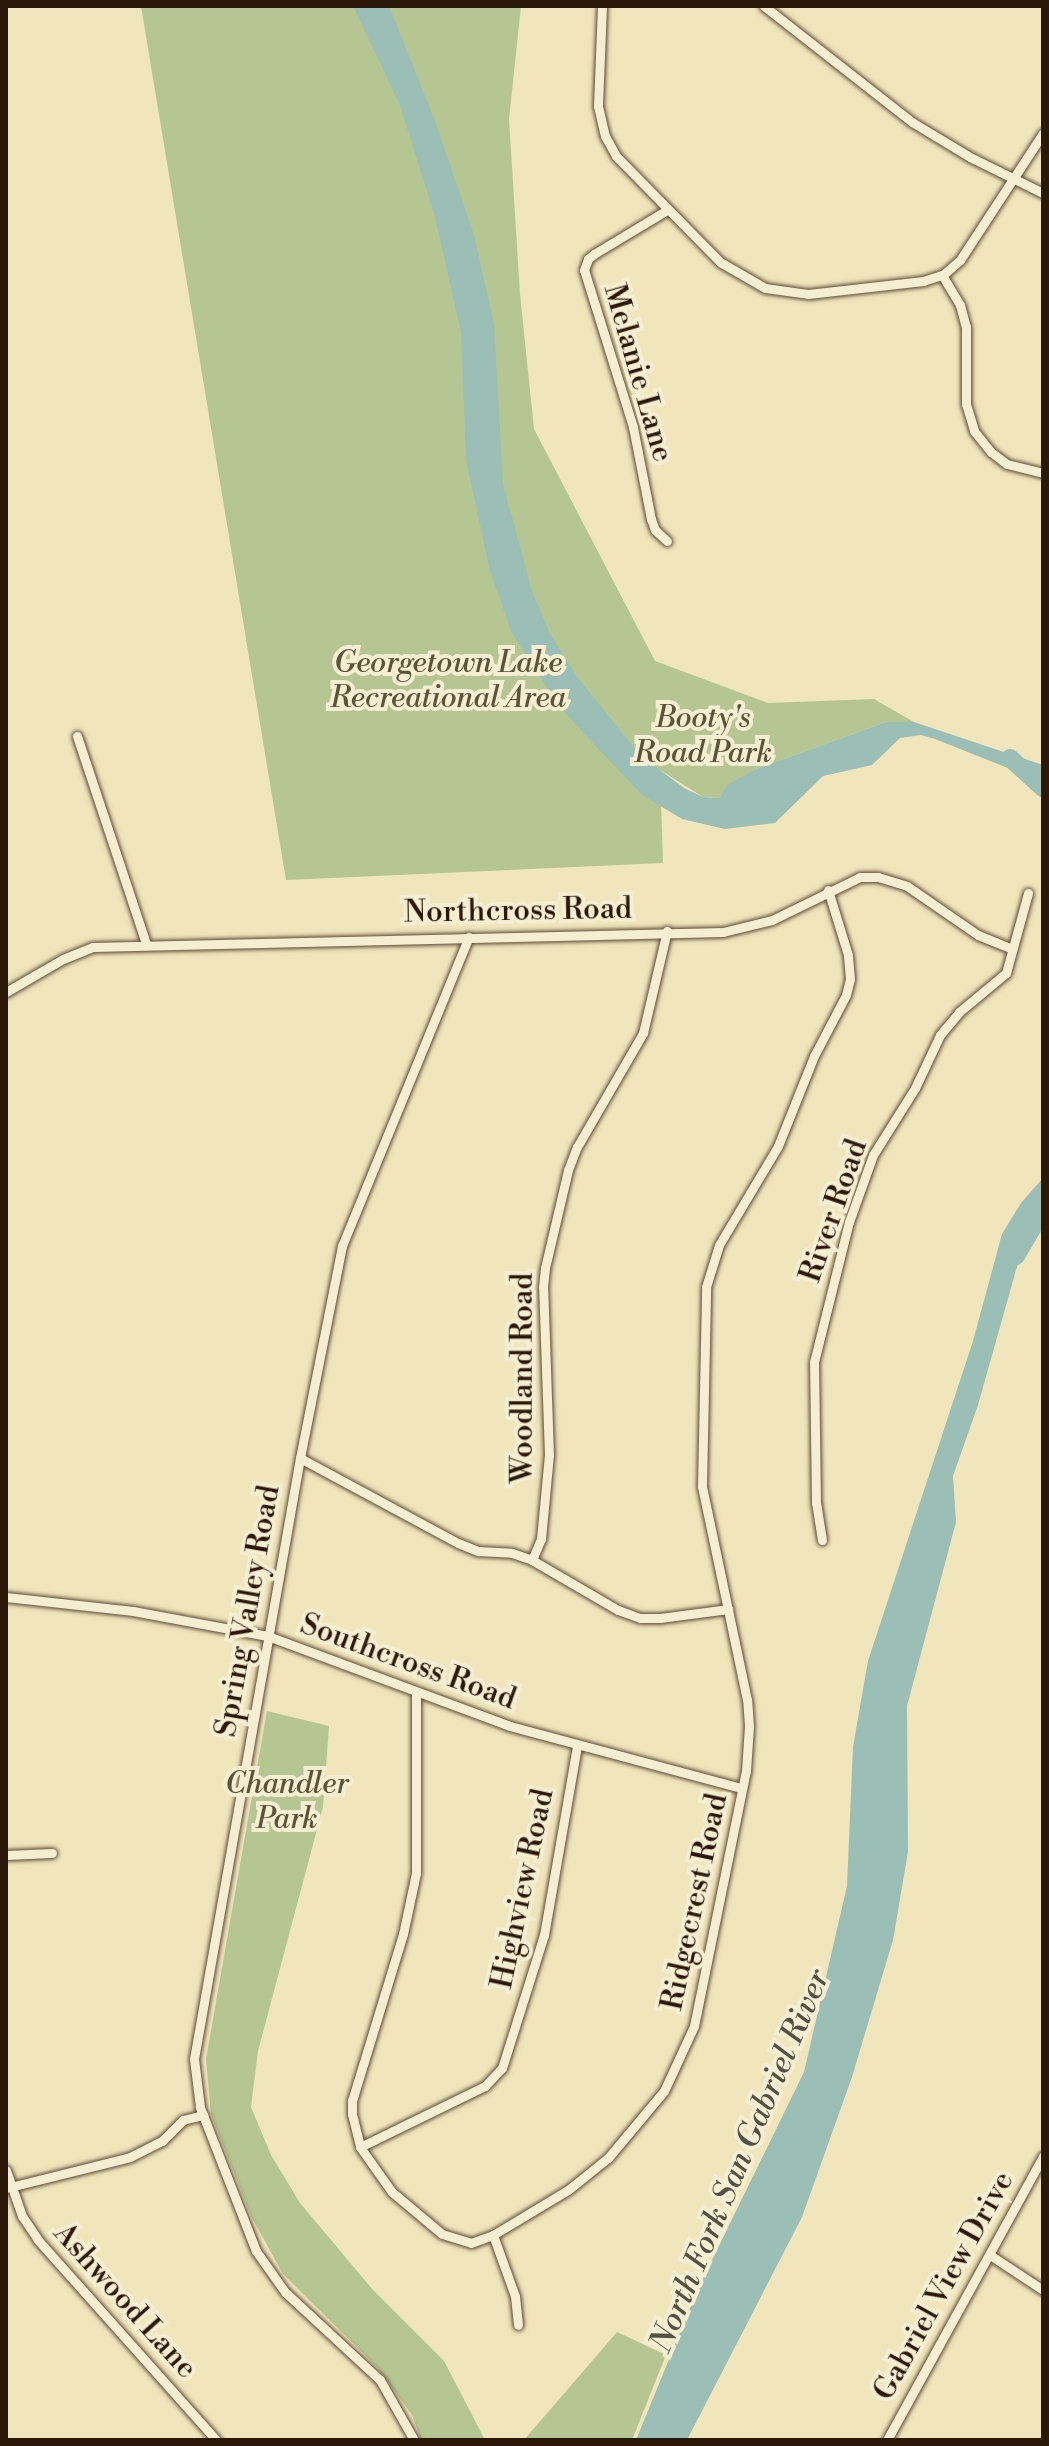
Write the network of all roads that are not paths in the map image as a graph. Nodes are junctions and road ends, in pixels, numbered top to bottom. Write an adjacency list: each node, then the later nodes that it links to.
1 (602, 6): 6 (street)
2 (764, 6): 4 (street)
3 (1043, 133): 4 (street)
4 (1014, 178): 5 (street); 7 (street)
5 (1043, 193)
6 (667, 210): 7 (street); 9 (street, Melanie Lane)
7 (942, 275): 8 (street)
8 (1043, 473)
9 (667, 541)
10 (77, 736): 15 (street)
11 (828, 890): 13 (street, Northcross Road); 16 (street, Northcross Road); 22 (street, Ridgecrest Road)
12 (1028, 893): 16 (street, River Road)
13 (667, 931): 14 (street, Northcross Road); 20 (street, Woodland Road)
14 (469, 937): 15 (street, Northcross Road); 18 (street, Spring Valley Road)
15 (146, 944): 17 (street, Northcross Road)
16 (1012, 949): 19 (street, River Road)
17 (6, 992)
18 (300, 1458): 20 (street); 23 (street, Spring Valley Road)
19 (822, 1540)
20 (532, 1560): 22 (street)
21 (6, 1597): 23 (street, Southcross Road)
22 (728, 1609): 26 (street, Ridgecrest Road)
23 (268, 1636): 24 (street, Southcross Road); 29 (street, Spring Valley Road)
24 (416, 1692): 25 (street, Southcross Road); 30 (street, Ridgecrest Road)
25 (577, 1746): 26 (street, Southcross Road); 30 (street, Highview Road)
26 (742, 1788): 34 (street, Ridgecrest Road)
27 (52, 1853): 28 (street)
28 (6, 1855)
29 (203, 2115): 33 (street); 39 (street, Spring Valley Road)
30 (360, 2147): 34 (street, Ridgecrest Road)
31 (1043, 2156): 35 (street, Gabriel View Drive)
32 (6, 2170): 33 (street, Ashwood Lane)
33 (9, 2187): 38 (street, Ashwood Lane)
34 (493, 2235): 37 (street)
35 (990, 2255): 36 (street); 40 (street, Gabriel View Drive)
36 (1043, 2290)
37 (518, 2325)
38 (216, 2440)
39 (414, 2440)
40 (887, 2440)

